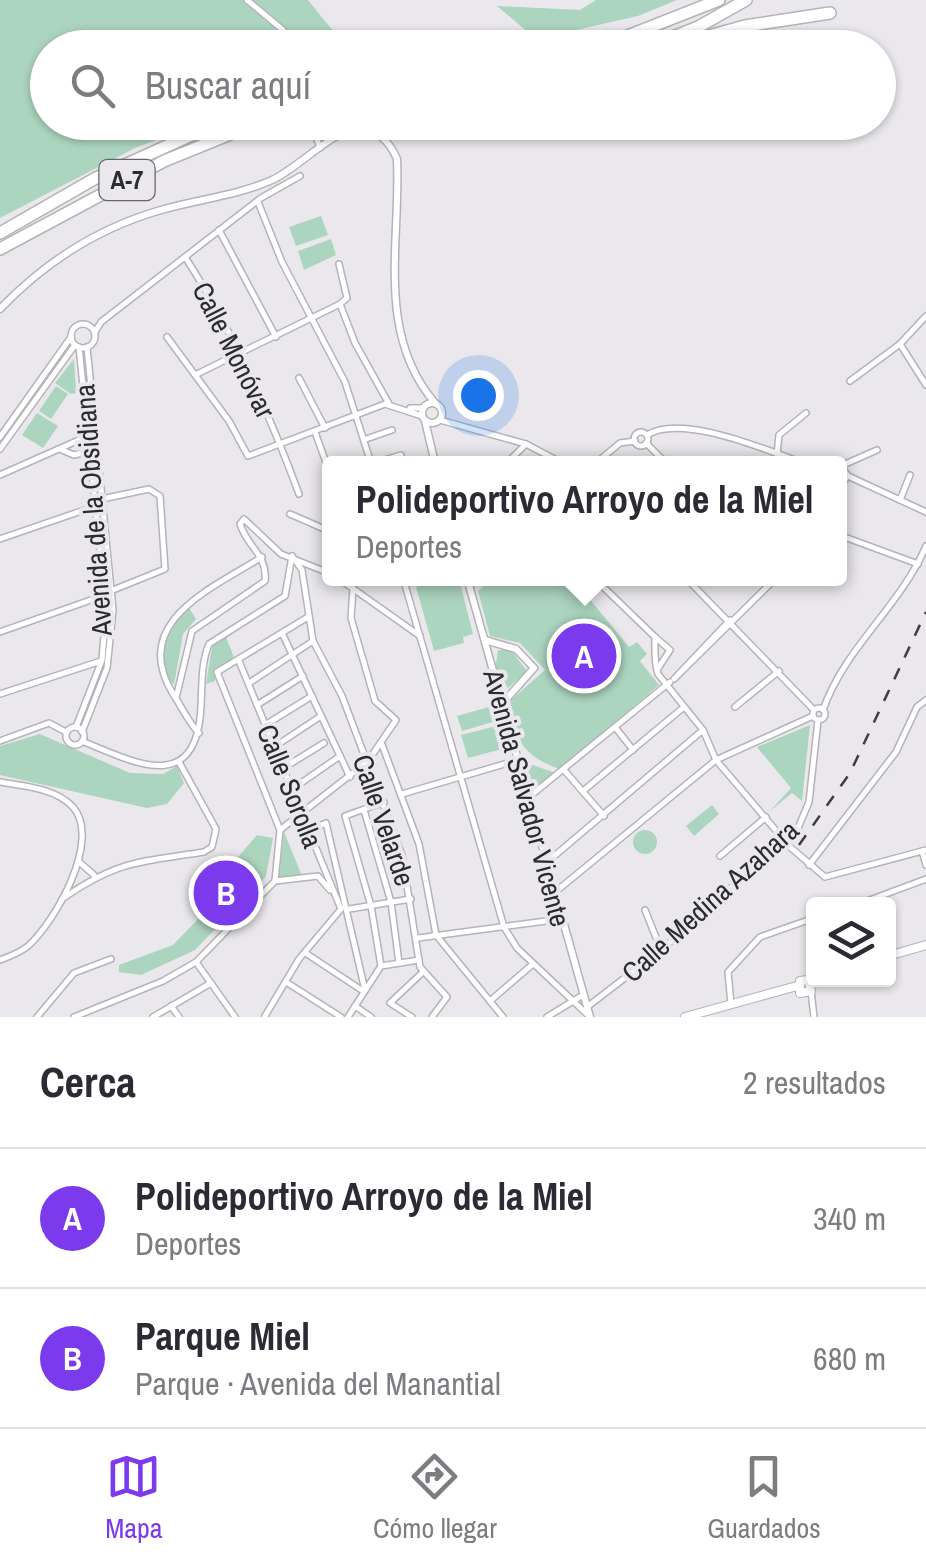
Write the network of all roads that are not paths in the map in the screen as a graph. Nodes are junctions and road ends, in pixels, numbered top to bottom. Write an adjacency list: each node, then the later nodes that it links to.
1 (247, 0): 5 (street)
2 (719, 0): 6 (highway)
3 (746, 0): 7 (highway)
4 (830, 14): 8 (highway)
5 (282, 30)
6 (643, 30)
7 (690, 30)
8 (730, 30)
9 (180, 140): 16 (highway, A-7)
10 (216, 140): 21 (highway, A-7)
11 (318, 140): 14 (street)
12 (333, 140): 14 (street)
13 (385, 140): 39 (street)
14 (321, 149): 25 (street)
15 (300, 176): 17 (street)
16 (94, 179): 18 (highway); 20 (highway, A-7)
17 (260, 200): 19 (street); 27 (street)
18 (0, 224)
19 (219, 230): 22 (street); 32 (street)
20 (0, 233)
21 (2, 248)
22 (185, 257): 28 (street); 36 (street, Calle Monóvar)
23 (339, 264): 24 (street)
24 (340, 304): 27 (street); 43 (street)
25 (0, 309)
26 (926, 316): 34 (street)
27 (311, 319): 32 (street); 46 (street)
28 (101, 322): 29 (street); 30 (street)
29 (88, 325): 30 (street); 31 (street)
30 (94, 332): 35 (street)
31 (71, 337): 35 (street); 54 (street)
32 (276, 337): 36 (street)
33 (167, 338): 37 (street)
34 (900, 344): 40 (street); 41 (street)
35 (80, 347): 52 (street, Avenida de la Obsidiana); 60 (street); 78 (street, Avenida de la Obsidiana)
36 (238, 356): 37 (street); 57 (street, Calle Monóvar)
37 (194, 375): 57 (street)
38 (299, 378): 48 (street)
39 (420, 380): 42 (street); 44 (street)
40 (850, 381)
41 (926, 385)
42 (435, 403): 44 (street); 47 (street)
43 (389, 404): 44 (street); 46 (street)
44 (423, 412): 47 (street); 53 (street)
45 (806, 413): 64 (street)
46 (358, 415): 48 (street); 55 (street)
47 (439, 418): 53 (street); 58 (street)
48 (324, 428): 50 (street)
49 (392, 430): 55 (street)
50 (314, 432): 57 (street); 65 (street)
51 (647, 435): 56 (street); 59 (street); 64 (street)
52 (88, 436): 61 (street); 62 (street, Avenida de la Obsidiana)
53 (429, 436): 67 (street)
54 (0, 437)
55 (366, 439): 66 (street)
56 (635, 441): 59 (street); 70 (street)
57 (280, 444): 77 (street, Calle Monóvar)
58 (526, 444): 68 (street); 69 (street)
59 (646, 444): 71 (street)
60 (0, 449)
61 (62, 450): 62 (street); 74 (street)
62 (90, 450): 80 (street, Avenida de la Obsidiana)
63 (877, 450): 73 (street)
64 (776, 454): 72 (street)
65 (323, 456)
66 (371, 456)
67 (433, 456)
68 (515, 456)
69 (548, 456)
70 (605, 456)
71 (658, 456)
72 (781, 456)
73 (847, 462)
74 (0, 474)
75 (910, 474): 79 (street)
76 (848, 476): 79 (street)
77 (298, 494)
78 (102, 499): 98 (street, Avenida de la Obsidiana); 98 (street)
79 (900, 500): 81 (street)
80 (96, 506): 85 (street); 99 (street, Avenida de la Obsidiana)
81 (926, 512)
82 (290, 514): 83 (street)
83 (322, 528)
84 (847, 538): 89 (street)
85 (0, 539)
86 (926, 546): 89 (street)
87 (292, 556): 88 (street); 90 (street); 100 (street); 134 (street)
88 (262, 557): 120 (street); 120 (street)
89 (918, 564): 126 (street)
90 (322, 570)
91 (351, 586): 97 (street)
92 (406, 586): 104 (street)
93 (469, 586): 106 (street, Avenida Salvador Vicente)
94 (602, 586): 105 (street)
95 (694, 586): 101 (street)
96 (767, 586): 101 (street)
97 (354, 588): 104 (street); 137 (street)
98 (112, 590): 131 (street, Avenida de la Obsidiana)
99 (105, 596): 102 (street); 109 (street, Avenida de la Obsidiana)
100 (308, 617): 103 (street); 107 (street, Calle Velarde)
101 (730, 620): 112 (street); 115 (street)
102 (0, 632)
103 (283, 634): 108 (street); 110 (street)
104 (420, 636): 148 (street)
105 (655, 638): 111 (street); 111 (street)
106 (484, 639): 114 (street, Avenida Salvador Vicente); 117 (street)
107 (313, 641): 108 (street); 145 (street, Calle Velarde)
108 (293, 655): 113 (street); 116 (street)
109 (102, 660): 118 (street); 131 (street, Avenida de la Obsidiana)
110 (239, 661): 116 (street, Calle Sorolla); 160 (street)
111 (657, 670): 115 (street)
112 (779, 671): 125 (street); 127 (street)
113 (303, 676): 119 (street); 122 (street)
114 (493, 676): 117 (street); 123 (street, Avenida Salvador Vicente)
115 (671, 681): 124 (street); 130 (street)
116 (248, 684): 122 (street, Calle Sorolla)
117 (508, 693): 123 (street)
118 (0, 694)
119 (312, 696): 128 (street); 129 (street)
120 (176, 698): 134 (street)
121 (926, 700): 167 (street)
122 (257, 705): 129 (street, Calle Sorolla)
123 (502, 706): 143 (street, Avenida Salvador Vicente)
124 (684, 707): 132 (street); 140 (street)
125 (735, 707)
126 (823, 710): 127 (street); 127 (street, Calle Medina Azahara)
127 (815, 715): 144 (street); 162 (street, Calle Medina Azahara)
128 (321, 716): 139 (street); 141 (street)
129 (266, 725): 139 (street, Calle Sorolla)
130 (615, 727): 140 (street); 147 (street)
131 (79, 729): 133 (street); 136 (street)
132 (703, 730): 144 (street); 158 (street)
133 (66, 732): 135 (street); 136 (street)
134 (200, 734): 142 (street)
135 (0, 740)
136 (82, 740): 142 (street)
137 (381, 742): 145 (street); 153 (street)
138 (324, 743): 146 (street)
139 (274, 748): 146 (street, Calle Sorolla)
140 (633, 750): 152 (street)
141 (340, 756): 149 (street); 151 (street)
142 (178, 760): 169 (street)
143 (518, 760): 148 (street); 154 (street, Avenida Salvador Vicente)
144 (716, 760): 159 (street); 173 (street)
145 (368, 761): 149 (street); 155 (street, Calle Velarde)
146 (282, 769): 151 (street, Calle Sorolla)
147 (564, 770): 152 (street); 154 (street)
148 (461, 776): 153 (street); 184 (street)
149 (350, 777): 157 (street)
150 (0, 782): 165 (street)
151 (290, 790): 157 (street, Calle Sorolla)
152 (583, 791): 158 (street)
153 (402, 794): 185 (street)
154 (530, 797): 166 (street, Avenida Salvador Vicente)
155 (384, 802): 156 (street); 175 (street, Calle Velarde)
156 (364, 809): 177 (street); 178 (street)
157 (301, 816): 160 (street); 161 (street, Calle Sorolla)
158 (604, 816): 166 (street)
159 (766, 816): 162 (street); 164 (street)
160 (280, 830): 171 (street)
161 (308, 830): 172 (street, Calle Sorolla); 180 (street)
162 (784, 840): 167 (street); 188 (street, Calle Medina Azahara)
163 (924, 850): 167 (street); 168 (street)
164 (720, 856)
165 (78, 861): 169 (street); 176 (street)
166 (546, 863): 173 (street, Avenida Salvador Vicente)
167 (808, 864)
168 (926, 866)
169 (95, 876): 176 (street)
170 (926, 879): 174 (street)
171 (275, 881): 172 (street); 194 (street)
172 (330, 890): 179 (street, Calle Sorolla)
173 (554, 893): 182 (street, Avenida Salvador Vicente)
174 (878, 897)
175 (411, 899): 177 (street); 186 (street, Calle Velarde)
176 (60, 901): 192 (street)
177 (391, 902): 178 (street); 195 (street)
178 (371, 906): 180 (street); 197 (street)
179 (342, 908): 180 (street); 189 (street)
180 (350, 910): 203 (street)
181 (645, 910): 188 (street)
182 (561, 919): 184 (street); 204 (street, Avenida Salvador Vicente)
183 (806, 921): 207 (street)
184 (504, 927): 185 (street); 196 (street)
185 (436, 935): 186 (street); 206 (street)
186 (418, 938): 193 (street, Calle Velarde)
187 (926, 945): 190 (main road)
188 (660, 950): 210 (street, Calle Medina Azahara)
189 (307, 954): 199 (street); 203 (street)
190 (896, 954)
191 (111, 959): 212 (street)
192 (0, 960)
193 (419, 960): 195 (street); 198 (street, Calle Velarde)
194 (196, 962): 200 (street); 213 (street)
195 (399, 963): 197 (street)
196 (533, 964): 205 (street); 206 (street)
197 (381, 966): 203 (street)
198 (424, 972): 219 (street); 220 (street, Calle Velarde)
199 (286, 982): 211 (street); 217 (street)
200 (211, 983): 208 (street); 216 (street)
201 (806, 986): 207 (main road)
202 (808, 987): 225 (street)
203 (364, 991): 209 (street)
204 (582, 995): 205 (street); 210 (street, Avenida Salvador Vicente)
205 (569, 1000): 222 (street); 223 (street)
206 (490, 1001): 221 (street)
207 (731, 1004): 224 (main road)
208 (171, 1006): 214 (street); 215 (street)
209 (355, 1006): 217 (street); 218 (street)
210 (587, 1008): 223 (street, Avenida Salvador Vicente)
211 (265, 1016)
212 (38, 1017)
213 (74, 1017)
214 (153, 1017)
215 (179, 1017)
216 (235, 1017)
217 (344, 1017)
218 (371, 1017)
219 (412, 1017)
220 (432, 1017)
221 (503, 1017)
222 (547, 1017)
223 (590, 1017)
224 (684, 1017)
225 (814, 1017)

